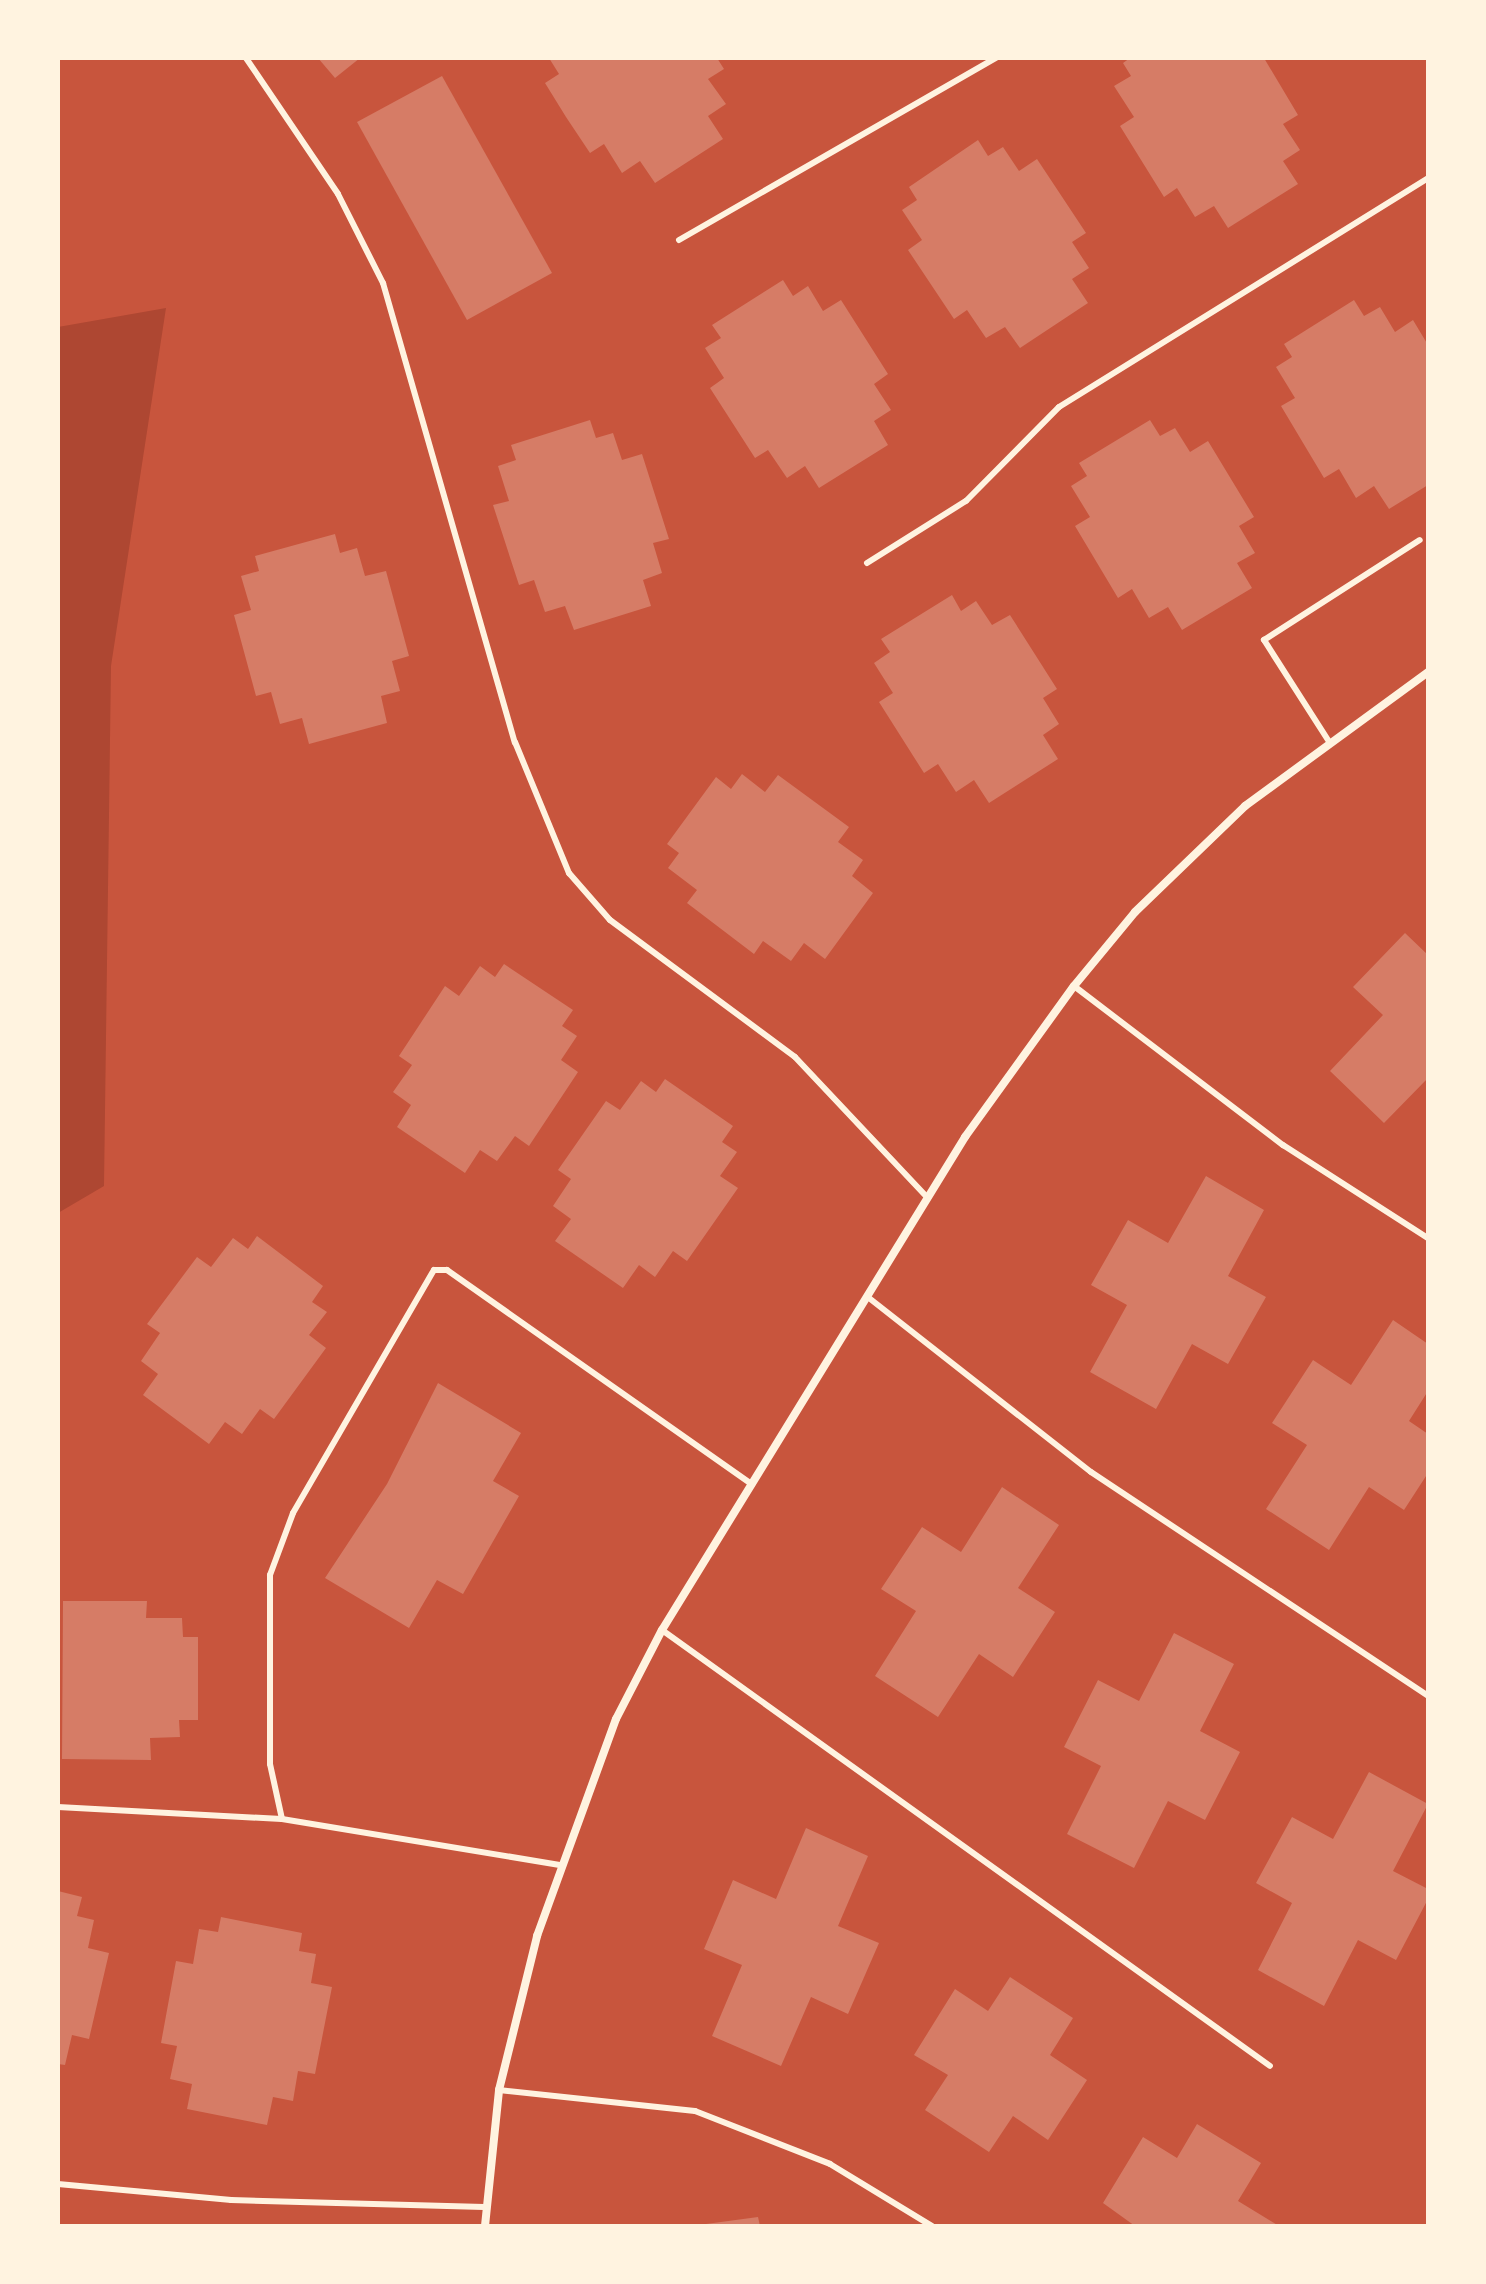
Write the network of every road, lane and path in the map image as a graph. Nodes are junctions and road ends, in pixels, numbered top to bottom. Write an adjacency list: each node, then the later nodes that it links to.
1 (246, 58): 10 (lane)
2 (996, 58): 4 (lane)
3 (1428, 178): 6 (lane)
4 (679, 240)
5 (1420, 540): 8 (lane)
6 (867, 563)
7 (1428, 672): 8 (street)
8 (1328, 740): 9 (street)
9 (1074, 986): 10 (street); 11 (lane)
10 (928, 1198): 12 (street)
11 (1428, 1238)
12 (869, 1298): 13 (street); 15 (lane)
13 (752, 1484): 14 (street); 17 (lane)
14 (662, 1630): 18 (street); 19 (lane)
15 (1428, 1696)
16 (58, 1807): 17 (lane)
17 (282, 1819): 18 (lane)
18 (561, 1865): 20 (street)
19 (1270, 2066)
20 (499, 2090): 22 (street); 24 (lane)
21 (58, 2184): 22 (lane)
22 (484, 2207): 23 (street)
23 (485, 2226)
24 (932, 2226)

